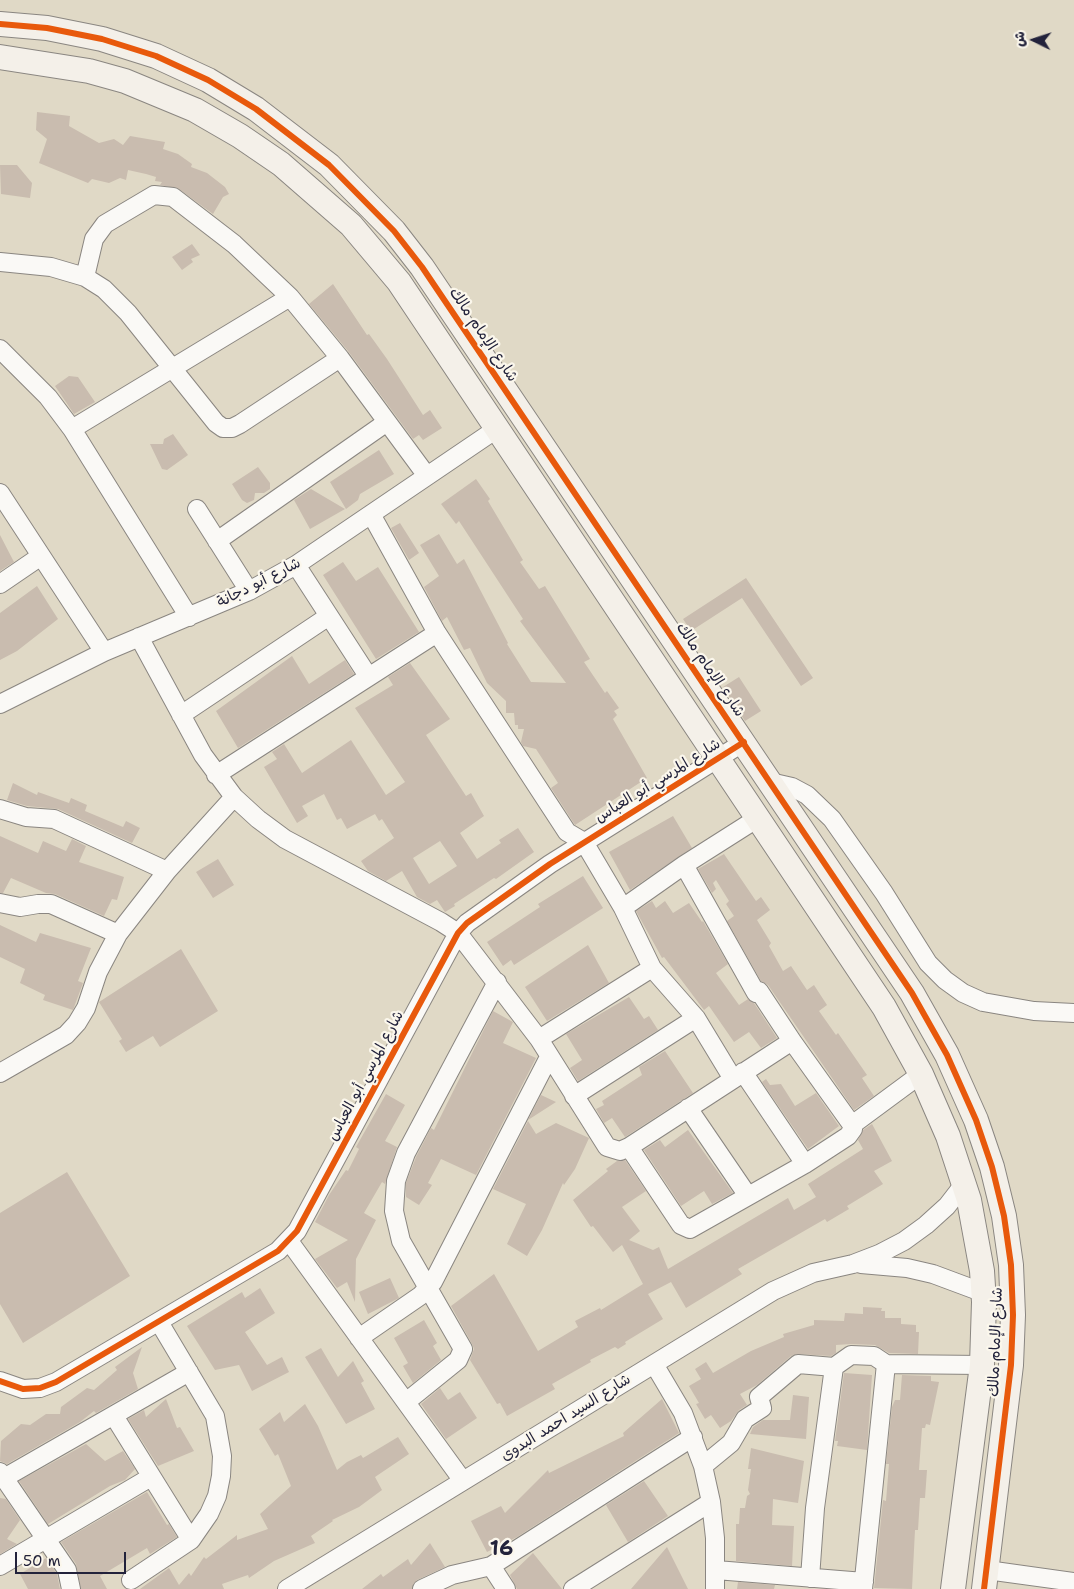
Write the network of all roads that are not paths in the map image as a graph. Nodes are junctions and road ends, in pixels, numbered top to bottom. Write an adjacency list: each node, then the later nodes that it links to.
1 (0, 24): 29 (street, شارع الإمام مالك)
2 (0, 57): 10 (street, شارع الإمام مالك)
3 (0, 262): 4 (street)
4 (86, 277): 5 (street); 8 (street)
5 (290, 298): 7 (street); 8 (street)
6 (0, 349): 11 (street)
7 (340, 358): 8 (street); 9 (street)
8 (173, 368): 11 (street)
9 (387, 422): 12 (street); 16 (street)
10 (498, 428): 12 (street, شارع أبو دجانة); 30 (street, شارع الإمام مالك)
11 (72, 429): 21 (street)
12 (427, 476): 15 (street, شارع أبو دجانة)
13 (0, 493): 17 (street)
14 (197, 509): 16 (street)
15 (371, 514): 18 (street, شارع أبو دجانة); 23 (street)
16 (217, 541): 20 (street)
17 (41, 556): 19 (street); 25 (street)
18 (296, 565): 20 (street, شارع أبو دجانة); 22 (street)
19 (0, 584)
20 (248, 591): 21 (street, شارع أبو دجانة)
21 (189, 616): 24 (street, شارع أبو دجانة)
22 (329, 616): 26 (street); 28 (street)
23 (437, 633): 26 (street); 36 (street)
24 (139, 637): 25 (street, شارع أبو دجانة); 28 (street)
25 (104, 652): 27 (street, شارع أبو دجانة)
26 (368, 676): 31 (street)
27 (0, 704)
28 (181, 715): 31 (street)
29 (744, 742): 30 (street, شارع المرسي أبو العباس); 32 (street, شارع الإمام مالك)
30 (718, 757): 35 (street, شارع الإمام مالك); 36 (street, شارع المرسي أبو العباس)
31 (216, 775): 33 (street)
32 (770, 782): 45 (street); 86 (street, شارع الإمام مالك)
33 (234, 797): 38 (street); 42 (street)
34 (0, 809): 38 (street)
35 (758, 818): 37 (street); 51 (street, شارع الإمام مالك)
36 (584, 842): 40 (street); 42 (street, شارع المرسي أبو العباس)
37 (684, 865): 40 (street); 48 (street)
38 (167, 871): 41 (street)
39 (0, 903): 41 (street)
40 (623, 908): 43 (street)
41 (118, 934): 50 (street)
42 (458, 934): 44 (street); 60 (street, شارع المرسي أبو العباس)
43 (652, 968): 46 (street); 47 (street)
44 (496, 982): 47 (street); 62 (street)
45 (1074, 1013)
46 (696, 1018): 52 (street); 53 (street)
47 (539, 1039): 49 (street)
48 (792, 1042): 52 (street); 55 (street)
49 (549, 1057): 53 (street); 62 (street)
50 (0, 1073)
51 (921, 1074): 55 (street); 58 (street, شارع الإمام مالك)
52 (738, 1076): 54 (street); 57 (street)
53 (574, 1096): 56 (street)
54 (688, 1108): 56 (street); 59 (street)
55 (852, 1125): 57 (street)
56 (629, 1147): 59 (street)
57 (805, 1164): 59 (street)
58 (964, 1184): 61 (street, شارع السيد احمد البدوى); 63 (street, شارع الإمام مالك)
59 (748, 1196)
60 (289, 1241): 64 (street, شارع المرسي أبو العباس); 65 (street)
61 (853, 1264): 63 (street, شارع السيد احمد البدوى); 66 (street, شارع السيد احمد البدوى)
62 (428, 1288): 65 (street); 72 (street)
63 (984, 1293): 68 (street, شارع الإمام مالك)
64 (160, 1322): 70 (street); 71 (street, شارع المرسي أبو العباس)
65 (359, 1338): 72 (street)
66 (654, 1364): 74 (street); 78 (street, شارع السيد احمد البدوى)
67 (886, 1364): 68 (street); 69 (street); 89 (street)
68 (982, 1365): 95 (street, شارع الإمام مالك)
69 (834, 1367): 75 (street); 84 (street)
70 (189, 1372): 73 (street); 81 (street)
71 (0, 1382)
72 (406, 1402): 78 (street)
73 (114, 1416): 76 (street); 77 (street)
74 (693, 1437): 75 (street); 83 (street)
75 (703, 1466): 79 (street)
76 (2, 1475): 80 (street)
77 (151, 1477): 80 (street); 81 (street)
78 (463, 1481): 91 (street, شارع السيد احمد البدوى)
79 (711, 1502): 88 (street); 94 (street)
80 (46, 1539): 82 (street); 90 (street)
81 (191, 1540): 85 (street)
82 (0, 1566)
83 (491, 1566): 92 (street); 93 (street)
84 (810, 1578): 88 (street); 89 (street)
85 (130, 1580)
86 (985, 1580): 87 (street)
87 (1074, 1582)
88 (712, 1583)
89 (864, 1586)
90 (71, 1589)
91 (286, 1589)
92 (422, 1589)
93 (506, 1589)
94 (573, 1589)
95 (953, 1589)

